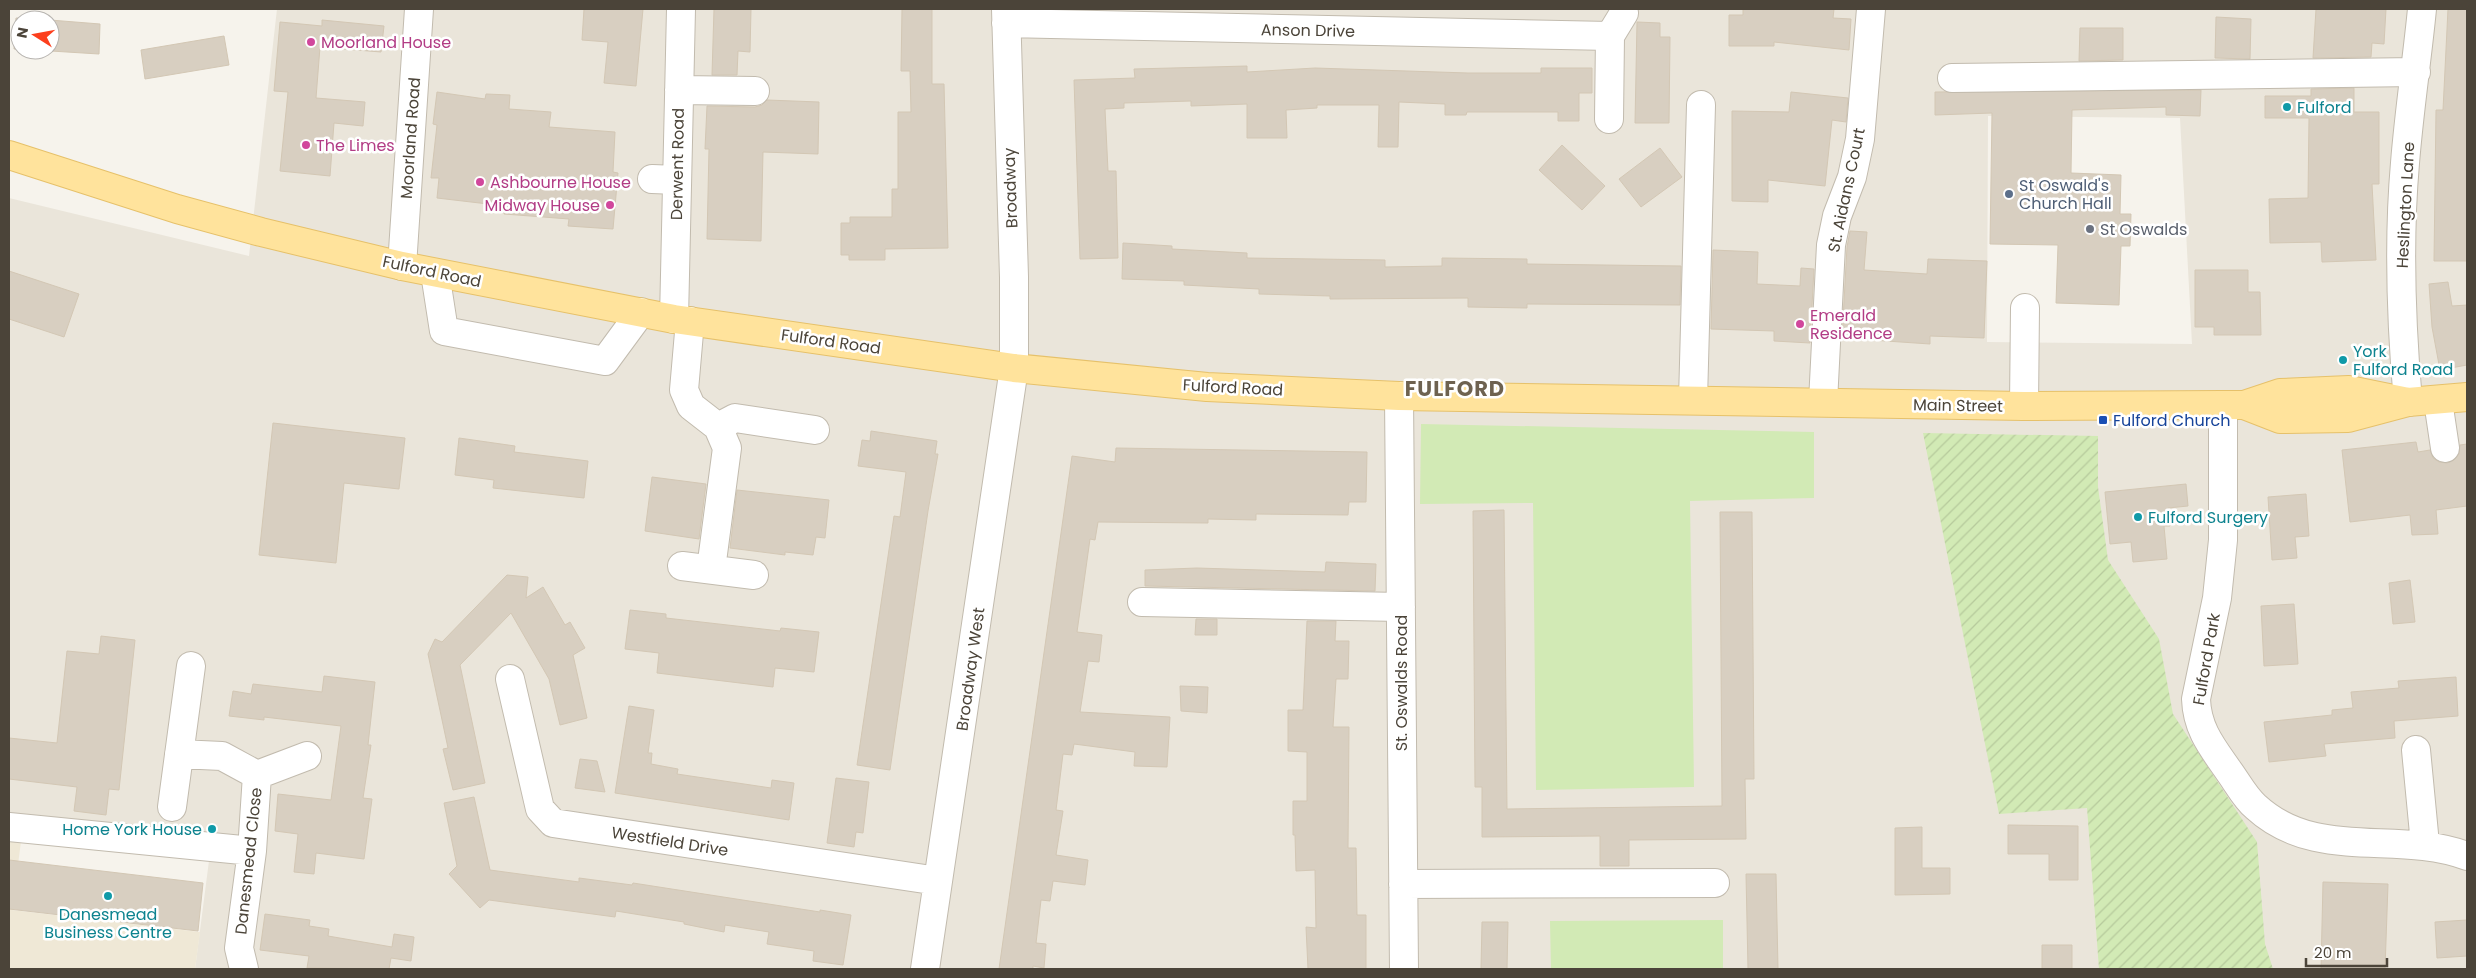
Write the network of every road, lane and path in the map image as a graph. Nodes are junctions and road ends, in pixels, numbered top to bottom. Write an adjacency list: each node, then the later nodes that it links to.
1 (419, 9): 16 (street, Moorland Road)
2 (681, 9): 11 (street, Derwent Road)
3 (1871, 9): 26 (street, St. Aidans Court)
4 (2422, 9): 9 (street, Heslington Lane)
5 (1624, 13): 8 (street)
6 (1006, 16): 7 (street, Anson Drive); 21 (street, Broadway)
7 (1343, 20): 8 (street, Anson Drive)
8 (1610, 36): 14 (street)
9 (2416, 72): 10 (street); 27 (street, Heslington Lane)
10 (1952, 78)
11 (679, 90): 12 (street); 20 (street, Derwent Road)
12 (756, 91)
13 (1701, 105): 24 (street)
14 (1609, 119)
15 (9, 155): 16 (main road, Fulford Road)
16 (402, 266): 17 (main road, Fulford Road)
17 (435, 273): 19 (main road, Fulford Road); 19 (street)
18 (2025, 308): 29 (street)
19 (641, 312): 20 (main road, Fulford Road)
20 (682, 320): 21 (main road, Fulford Road); 30 (street, Derwent Road)
21 (1014, 368): 22 (main road, Fulford Road); 49 (street, Broadway West)
22 (1399, 396): 24 (main road, Fulford Road); 37 (street, St. Oswalds Road)
23 (2467, 398): 25 (main road, Main Street)
24 (1682, 400): 26 (main road, Main Street)
25 (2438, 401): 27 (main road, Main Street); 32 (street)
26 (1823, 402): 29 (main road, Main Street)
27 (2408, 402): 28 (main road, Main Street)
28 (2234, 405): 29 (main road, Main Street); 46 (street, Fulford Park)
29 (2024, 406)
30 (718, 427): 31 (street); 34 (street)
31 (814, 430)
32 (2445, 448)
33 (682, 566): 34 (street)
34 (711, 570): 35 (street)
35 (754, 574)
36 (1142, 602): 37 (street)
37 (1401, 607): 51 (street, St. Oswalds Road)
38 (191, 666): 41 (street)
39 (510, 679): 49 (street, Westfield Drive)
40 (2416, 750): 46 (street)
41 (179, 754): 43 (street); 44 (street)
42 (307, 756): 43 (street, Danesmead Close)
43 (257, 775): 47 (street, Danesmead Close)
44 (172, 807)
45 (9, 827): 47 (street)
46 (2425, 844): 48 (street, Fulford Park)
47 (252, 851): 52 (street, Danesmead Close)
48 (2467, 856)
49 (938, 881): 53 (street, Broadway West)
50 (1715, 883): 51 (street)
51 (1403, 884): 54 (street, St. Oswalds Road)
52 (244, 969)
53 (925, 969)
54 (1404, 969)

